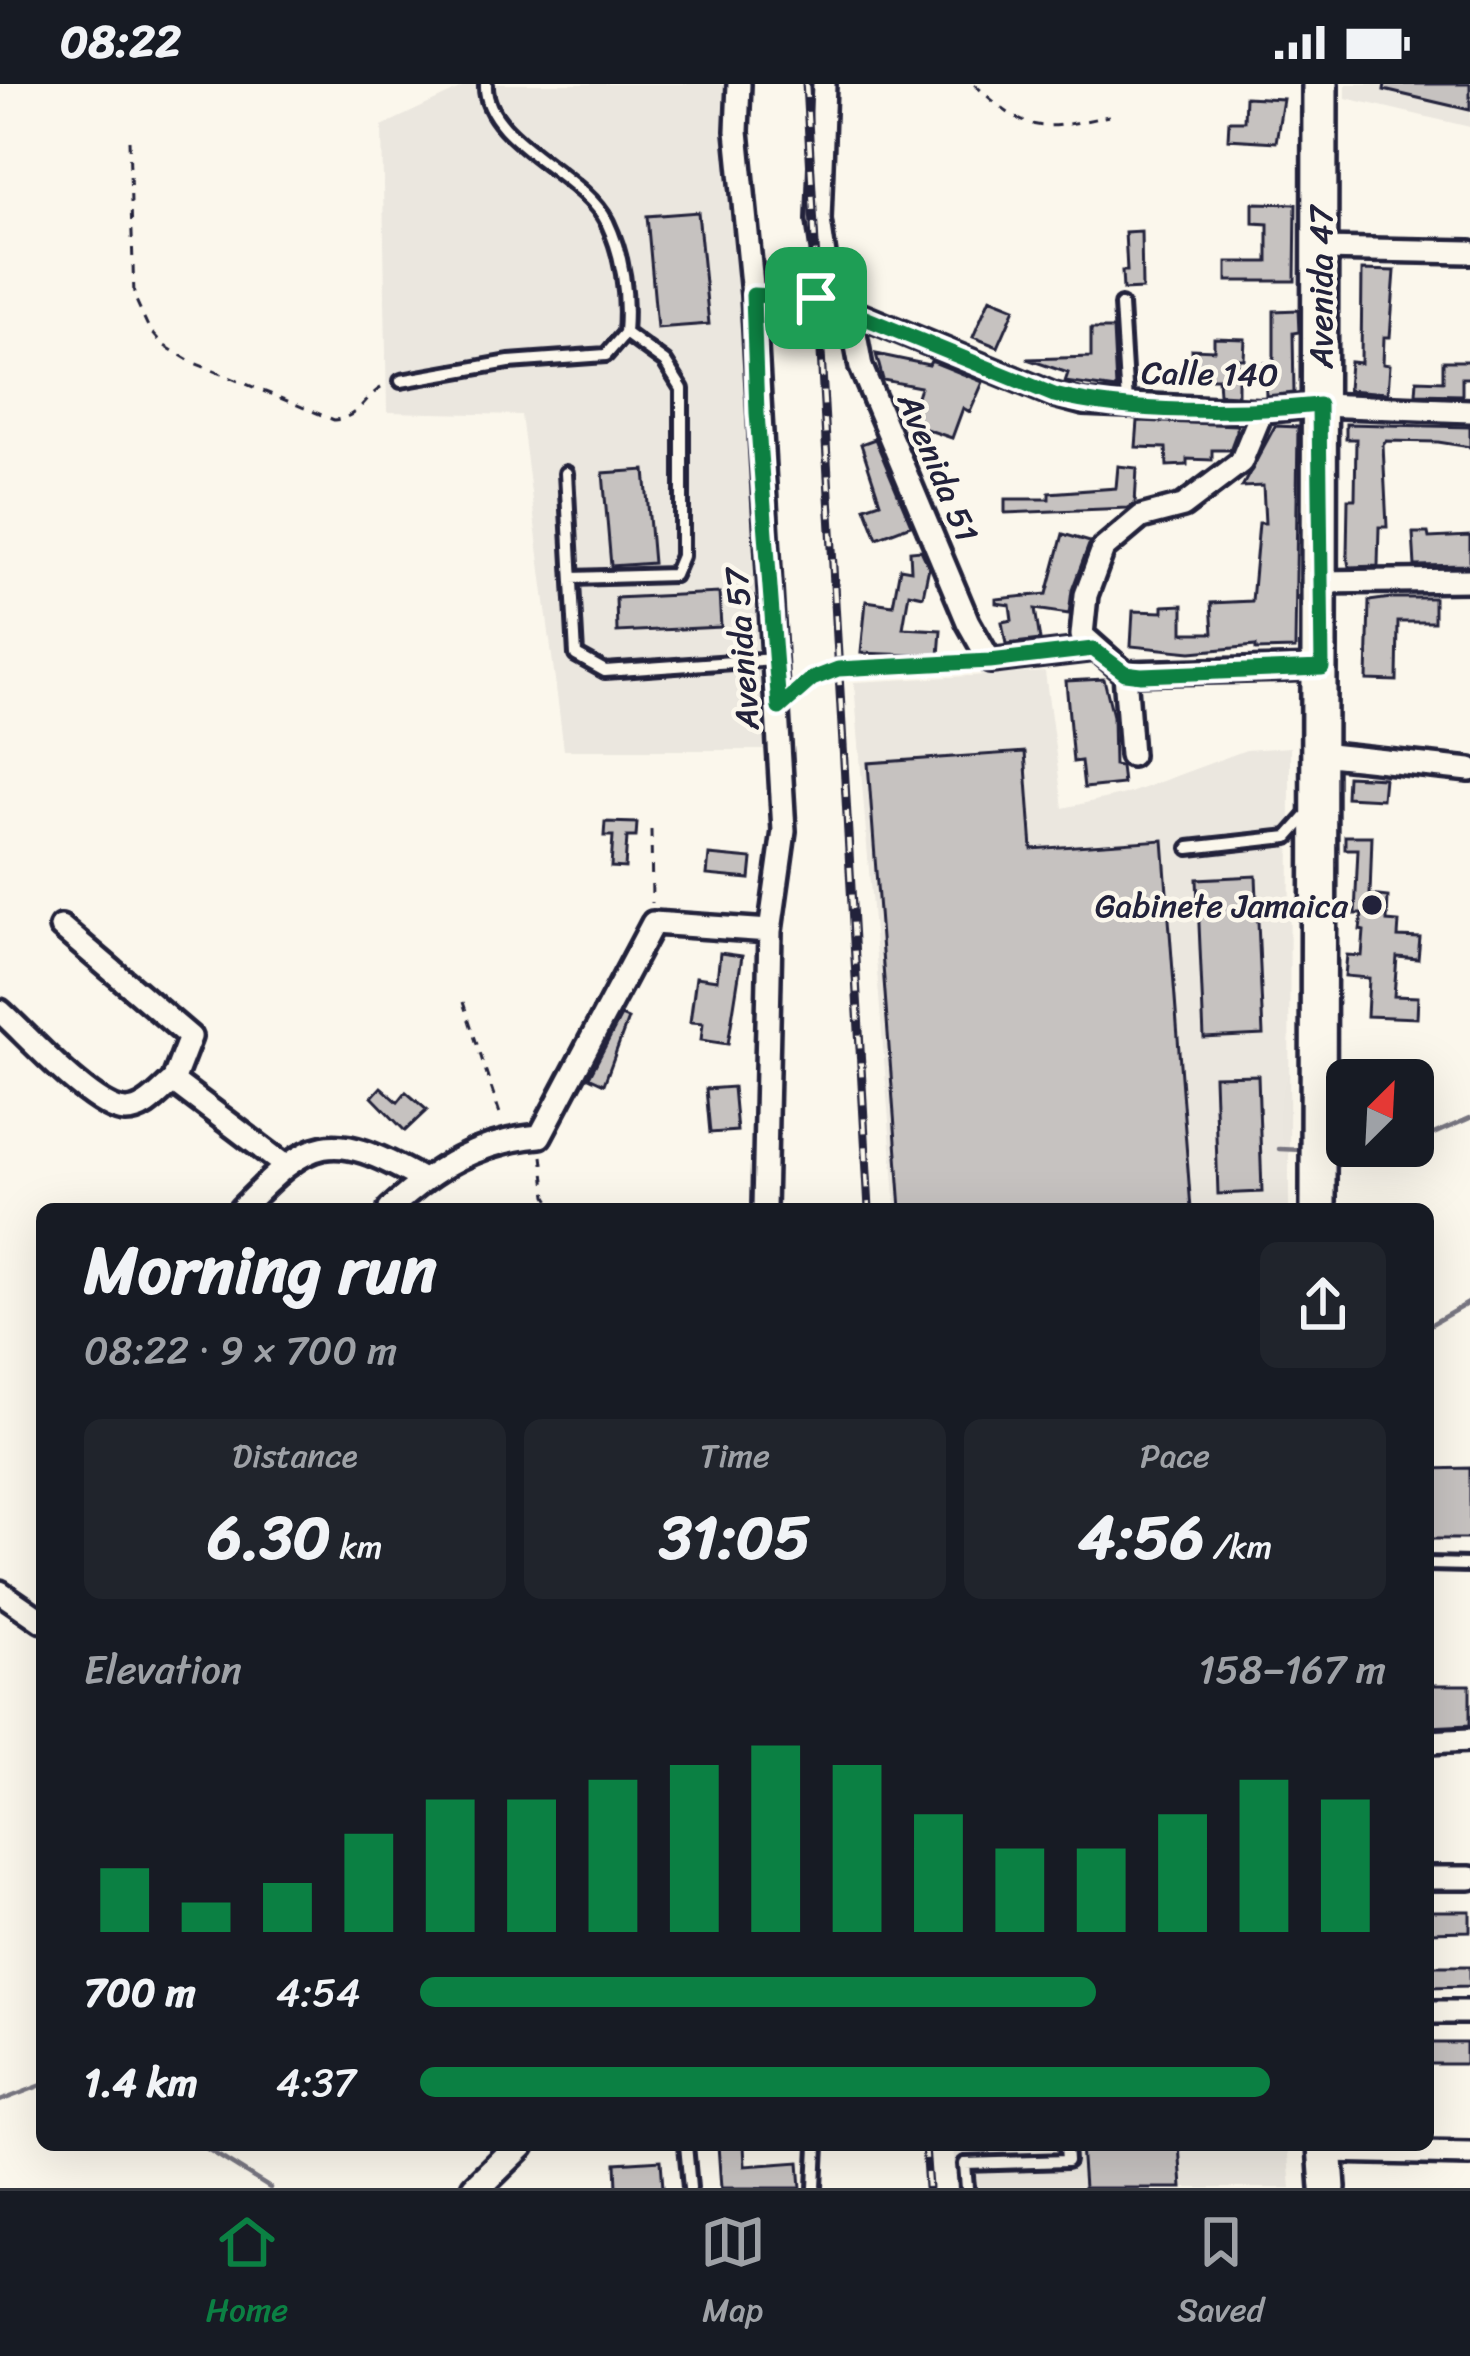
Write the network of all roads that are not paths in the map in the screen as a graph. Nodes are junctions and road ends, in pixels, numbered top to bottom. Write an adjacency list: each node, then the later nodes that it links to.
1 (486, 84): 10 (lane)
2 (739, 84): 7 (street, Avenida 57)
3 (824, 84): 9 (street, Avenida 51)
4 (1320, 84): 5 (main road, Avenida 47)
5 (1321, 249): 6 (street); 13 (main road, Avenida 47)
6 (1470, 252)
7 (753, 295): 9 (street, Calle 140); 21 (street, Avenida 57)
8 (1120, 304): 12 (lane)
9 (851, 313): 12 (street, Calle 140); 20 (street, Avenida 51)
10 (625, 333): 11 (lane); 17 (lane)
11 (401, 381)
12 (1127, 404): 14 (street, Calle 140)
13 (1319, 405): 14 (street, Calle 140); 15 (street, Calle 140); 19 (main road, Avenida 47)
14 (1262, 411): 20 (street)
15 (1470, 411)
16 (566, 473): 17 (lane)
17 (572, 578): 21 (lane)
18 (1470, 580): 19 (street)
19 (1319, 582): 22 (main road, Avenida 47)
20 (1093, 649): 23 (street)
21 (775, 659): 30 (street, Avenida 57)
22 (1322, 668): 23 (street); 24 (main road, Avenida 47)
23 (1125, 673): 25 (street)
24 (1320, 754): 26 (street); 27 (main road, Avenida 47)
25 (1131, 755)
26 (1470, 770)
27 (1318, 802): 28 (lane); 38 (main road, Avenida 47)
28 (1189, 848)
29 (61, 928): 32 (street)
30 (770, 931): 34 (street); 37 (street, Avenida 57)
31 (0, 1011): 32 (street)
32 (173, 1082): 33 (street)
33 (284, 1165): 34 (street); 35 (street)
34 (421, 1179): 36 (street)
35 (247, 1203)
36 (396, 1203)
37 (764, 1203)
38 (1318, 1203)
39 (1434, 1564): 40 (lane)
40 (1470, 1564)
41 (0, 1592): 42 (street)
42 (36, 1617)
43 (1470, 1740): 44 (street)
44 (1434, 1742)
45 (1434, 1878): 46 (street)
46 (1470, 1878)
47 (1434, 2012): 48 (street)
48 (1470, 2012)
49 (514, 2151): 56 (main road)
50 (687, 2151): 57 (lane)
51 (817, 2151): 58 (lane)
52 (1066, 2151): 59 (lane)
53 (1324, 2151): 60 (main road)
54 (1397, 2151): 55 (street)
55 (1470, 2154)
56 (476, 2188)
57 (690, 2188)
58 (815, 2188)
59 (968, 2188)
60 (1328, 2188)

